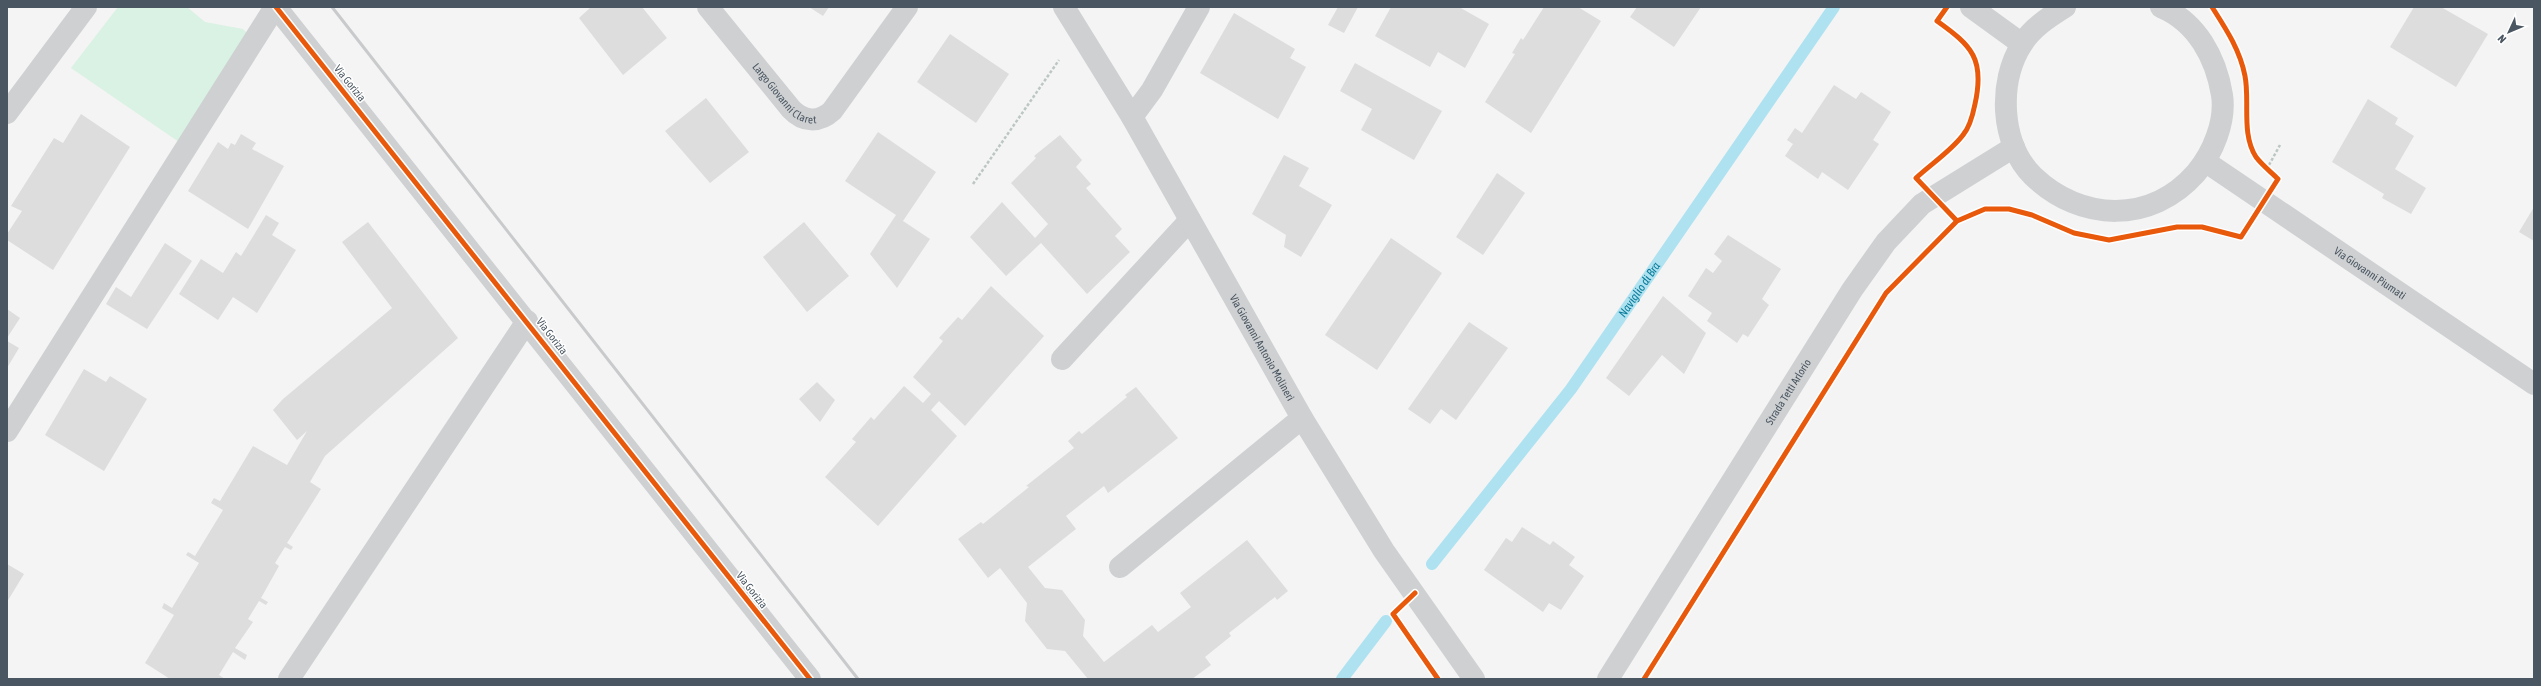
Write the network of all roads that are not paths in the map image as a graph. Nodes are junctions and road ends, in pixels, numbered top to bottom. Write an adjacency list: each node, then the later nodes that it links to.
1 (86, 7): 11 (street)
2 (276, 7): 16 (street, Via Gorizia); 20 (street)
3 (708, 7): 4 (street, Largo Giovanni Claret)
4 (907, 7)
5 (1064, 7): 12 (street, Via Giovanni Antonio Molineri)
6 (1199, 7): 12 (street)
7 (1971, 7): 10 (street)
8 (2065, 7): 10 (street)
9 (2161, 7): 14 (street)
10 (2022, 44): 13 (street)
11 (7, 113)
12 (1132, 117): 15 (street, Via Giovanni Antonio Molineri)
13 (2014, 147): 14 (street); 25 (street, Strada Tetti Arlorio)
14 (2206, 162): 18 (street, Via Giovanni Piumati)
15 (1190, 220): 17 (street); 19 (street, Via Giovanni Antonio Molineri)
16 (527, 321): 22 (street); 23 (street, Via Gorizia)
17 (1062, 359)
18 (2534, 384)
19 (1302, 418): 21 (street); 24 (street, Via Giovanni Antonio Molineri)
20 (7, 430)
21 (1120, 567)
22 (288, 679)
23 (810, 679)
24 (1474, 679)
25 (1608, 679)

